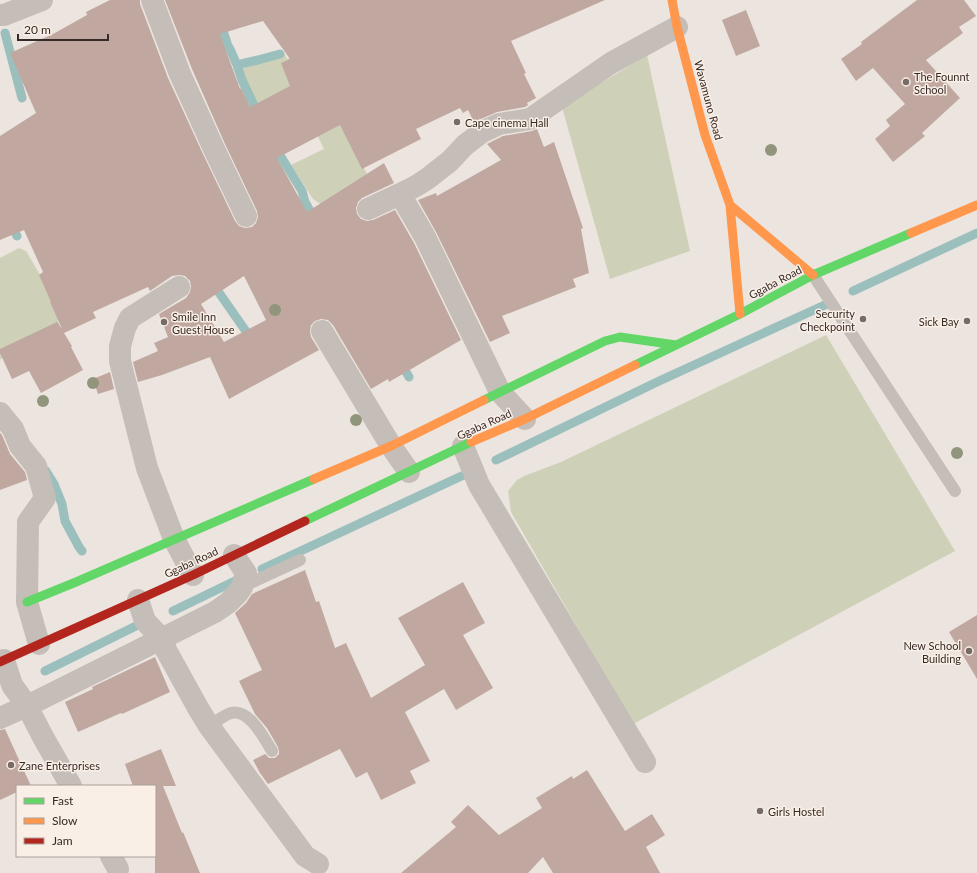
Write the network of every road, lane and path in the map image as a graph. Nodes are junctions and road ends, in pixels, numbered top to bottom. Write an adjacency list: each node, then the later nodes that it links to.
1 (42, 0): 4 (street)
2 (152, 0): 10 (street)
3 (672, 0): 5 (street, Wavamuno Road)
4 (0, 15)
5 (677, 27): 6 (street); 7 (street, Wavamuno Road)
6 (400, 194): 9 (street); 16 (street)
7 (730, 205): 11 (street); 13 (street, Wavamuno Road)
8 (977, 205): 11 (street, Ggaba Road)
9 (368, 209)
10 (246, 216)
11 (813, 275): 13 (street, Ggaba Road); 22 (lane)
12 (179, 288): 23 (street)
13 (740, 314): 15 (street, Ggaba Road)
14 (322, 331): 19 (street)
15 (676, 345): 16 (street); 18 (street, Ggaba Road)
16 (500, 392): 18 (street); 19 (street)
17 (0, 413): 29 (street)
18 (525, 419): 20 (street, Ggaba Road)
19 (391, 446): 21 (street); 23 (street)
20 (464, 446): 21 (street, Ggaba Road); 37 (street)
21 (409, 472): 24 (street, Ggaba Road)
22 (955, 491)
23 (174, 539): 26 (street); 29 (street)
24 (234, 555): 26 (street, Ggaba Road); 27 (street)
25 (300, 560): 27 (lane)
26 (193, 575): 28 (street, Ggaba Road)
27 (242, 587): 30 (street)
28 (138, 600): 30 (street); 31 (street, Ggaba Road)
29 (27, 602): 31 (street)
30 (162, 639): 33 (street); 35 (street)
31 (38, 644): 32 (street, Ggaba Road)
32 (2, 661): 33 (street)
33 (27, 706): 34 (street); 38 (street)
34 (0, 718)
35 (209, 726): 36 (lane); 39 (street)
36 (272, 751)
37 (645, 762)
38 (70, 785)
39 (318, 864)

